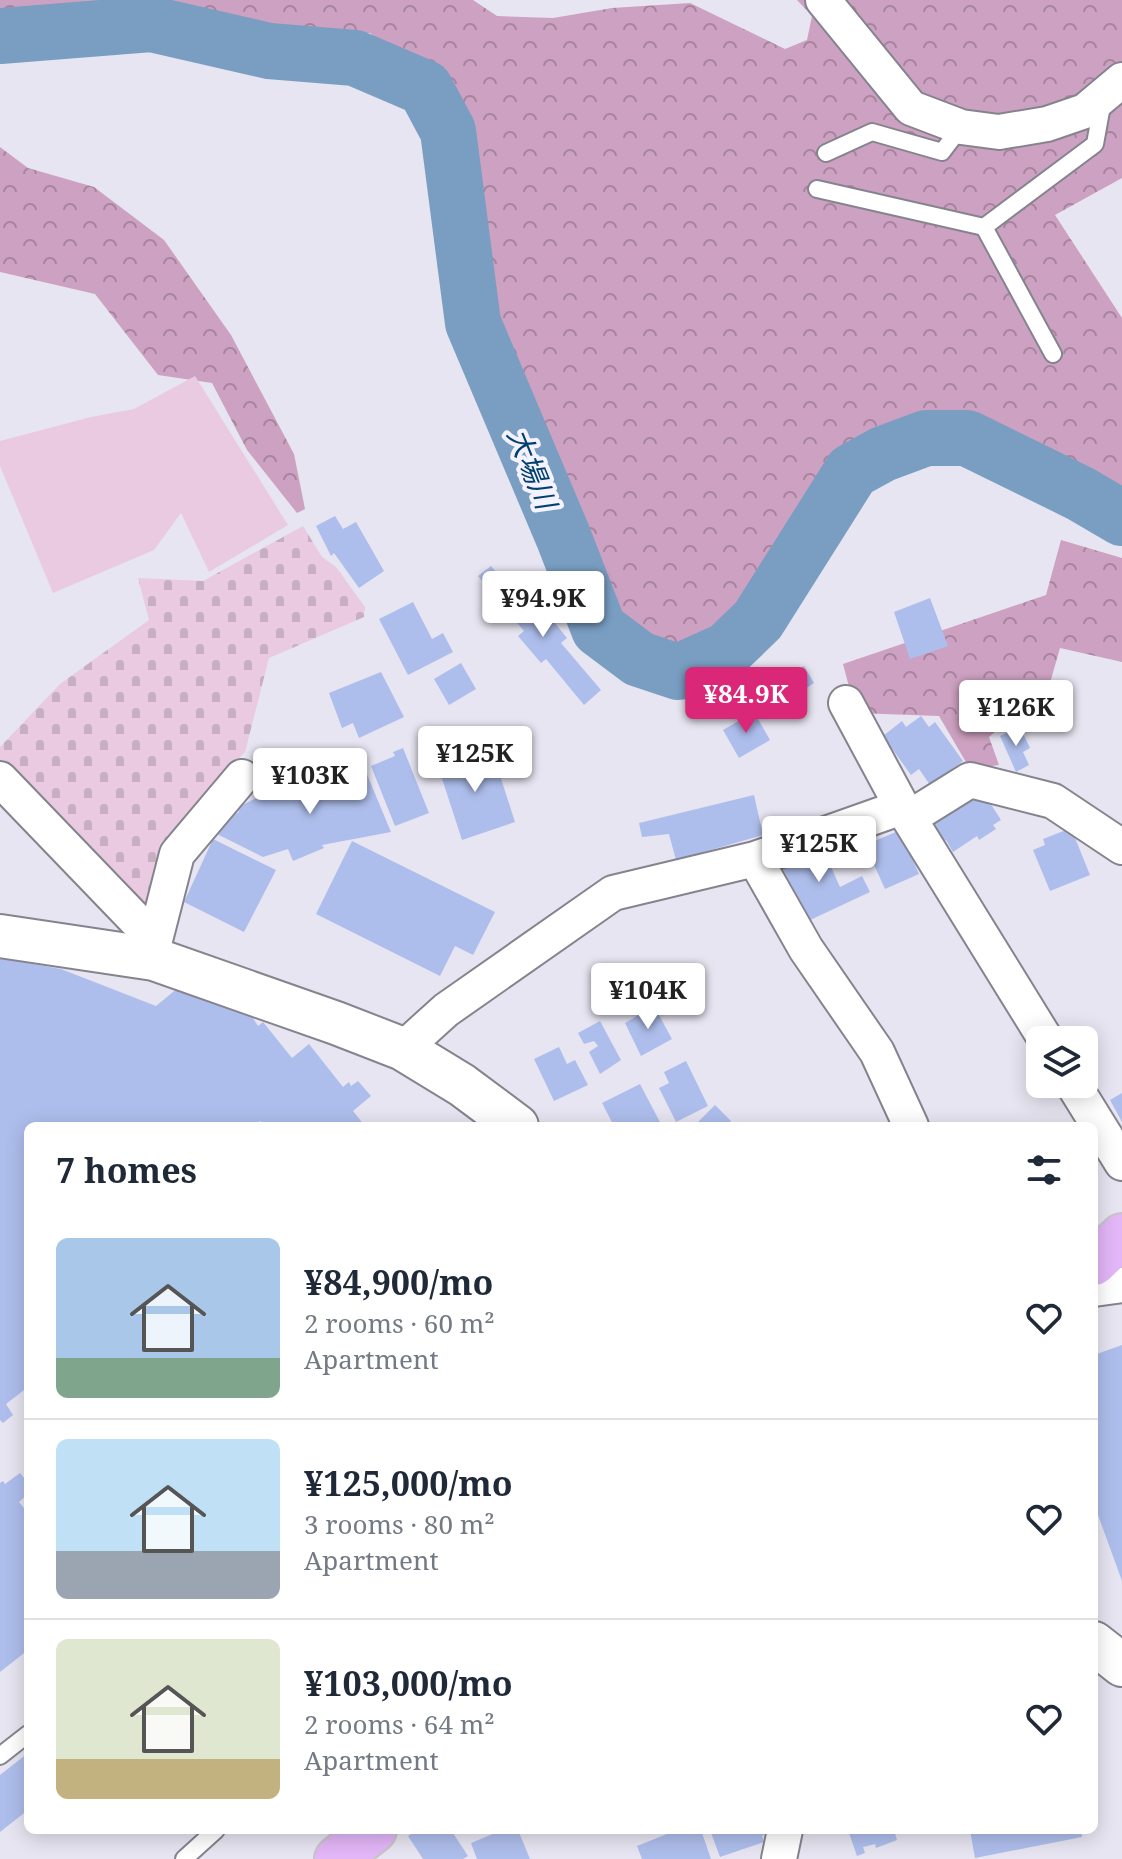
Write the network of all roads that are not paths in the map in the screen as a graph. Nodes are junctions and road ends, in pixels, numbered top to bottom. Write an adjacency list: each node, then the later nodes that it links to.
1 (823, 0): 3 (street)
2 (1113, 88): 3 (street); 6 (lane)
3 (961, 127): 4 (lane)
4 (826, 153)
5 (817, 189): 6 (lane)
6 (984, 227): 7 (lane)
7 (1053, 354)
8 (846, 703): 11 (street)
9 (242, 777): 15 (street)
10 (0, 779): 15 (street)
11 (906, 812): 12 (street); 13 (street); 16 (street)
12 (1122, 847)
13 (755, 859): 17 (street); 20 (street)
14 (0, 936): 15 (street)
15 (155, 950): 17 (street)
16 (1037, 1026)
17 (403, 1049): 19 (street)
18 (1082, 1098): 21 (street)
19 (512, 1122)
20 (909, 1122)
21 (1097, 1122)
22 (1098, 1124): 23 (street)
23 (1122, 1163)
24 (1122, 1236): 25 (main road)
25 (1098, 1259)
26 (1122, 1285): 27 (street)
27 (1098, 1288)
28 (1098, 1646): 29 (street)
29 (1122, 1665)
30 (24, 1737): 31 (lane)
31 (0, 1756)
32 (212, 1834): 35 (lane)
33 (369, 1834): 36 (main road)
34 (784, 1834): 37 (street)
35 (184, 1859)
36 (337, 1859)
37 (779, 1859)

